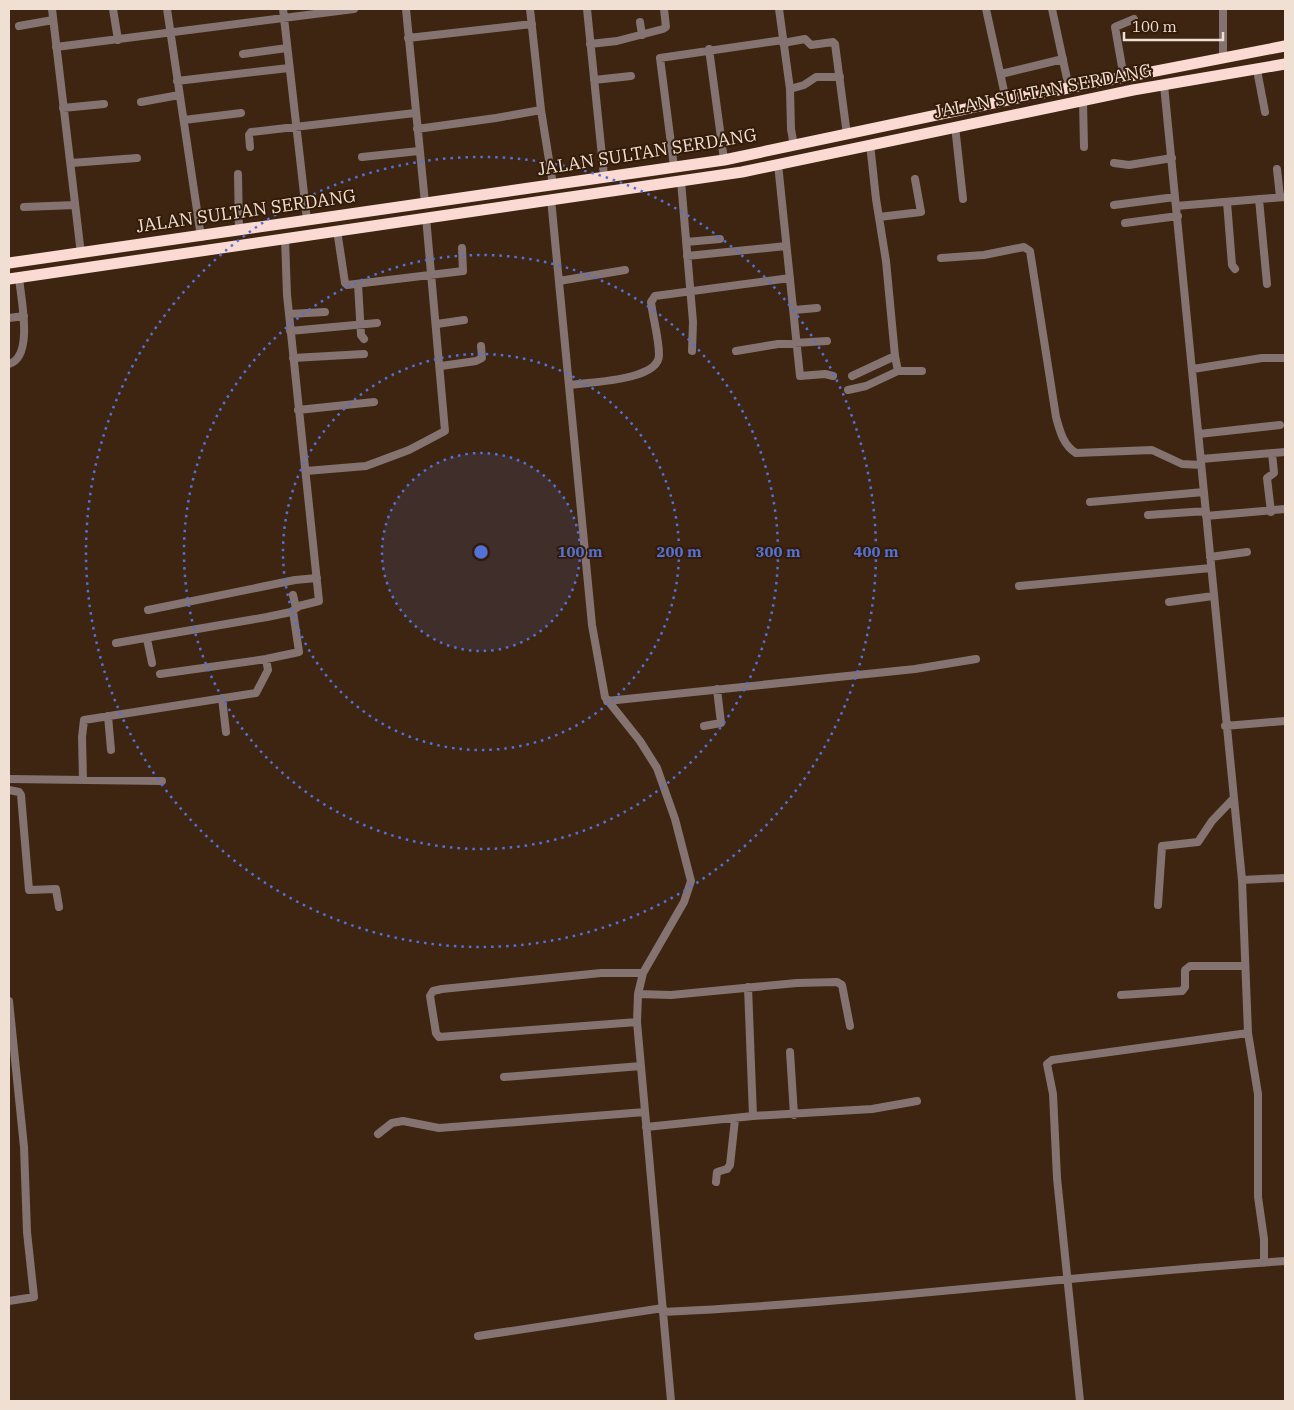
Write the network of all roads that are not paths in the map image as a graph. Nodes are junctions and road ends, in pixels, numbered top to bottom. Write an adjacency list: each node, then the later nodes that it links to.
1 (52, 9): 15 (street)
2 (113, 9): 22 (street)
3 (167, 9): 19 (street)
4 (354, 9): 13 (street)
5 (406, 9): 21 (street)
6 (530, 9): 17 (street)
7 (587, 9): 24 (street)
8 (664, 9): 20 (street)
9 (779, 9): 23 (street)
10 (986, 9): 35 (street)
11 (1052, 9): 31 (street)
12 (1223, 9): 30 (street)
13 (284, 13): 19 (street); 27 (street)
14 (1134, 19): 38 (street)
15 (53, 20): 18 (street); 26 (street)
16 (640, 22): 20 (street)
17 (532, 24): 21 (street); 51 (street)
18 (19, 26)
19 (171, 33): 22 (street); 40 (street)
20 (642, 35): 24 (street)
21 (408, 38): 55 (street)
22 (118, 40): 26 (street)
23 (783, 42): 28 (street); 37 (street); 42 (street)
24 (590, 44): 39 (street)
25 (1285, 46): 30 (highway, JALAN SULTAN SERDANG)
26 (56, 47): 50 (street)
27 (287, 48): 29 (street); 33 (street)
28 (709, 50): 69 (street); 73 (street)
29 (243, 54)
30 (1224, 58): 38 (highway, JALAN SULTAN SERDANG)
31 (1063, 59): 35 (street); 43 (street)
32 (1285, 64): 34 (highway, JALAN SULTAN SERDANG)
33 (289, 68): 40 (street); 58 (street)
34 (1257, 70): 41 (highway, JALAN SULTAN SERDANG); 53 (street)
35 (1001, 74): 46 (street)
36 (631, 76): 39 (street)
37 (840, 76): 42 (street); 60 (street)
38 (1124, 78): 43 (highway, JALAN SULTAN SERDANG)
39 (594, 80): 76 (street)
40 (177, 81): 44 (street)
41 (1164, 85): 47 (highway, JALAN SULTAN SERDANG); 68 (street)
42 (790, 88): 62 (street)
43 (1069, 88): 45 (highway, JALAN SULTAN SERDANG)
44 (179, 95): 48 (street); 56 (street)
45 (1022, 97): 46 (highway, JALAN SULTAN SERDANG); 52 (highway)
46 (1006, 100): 60 (highway, JALAN SULTAN SERDANG)
47 (1083, 101): 52 (highway, JALAN SULTAN SERDANG); 64 (street)
48 (141, 102)
49 (104, 104): 50 (street)
50 (64, 108): 70 (street)
51 (541, 110): 59 (street); 79 (street)
52 (1025, 112): 57 (highway, JALAN SULTAN SERDANG)
53 (1265, 112)
54 (241, 113): 56 (street)
55 (415, 113): 58 (street); 59 (street)
56 (184, 120): 97 (street)
57 (955, 126): 61 (highway, JALAN SULTAN SERDANG); 82 (street)
58 (295, 127): 63 (street); 93 (street)
59 (417, 129): 65 (street)
60 (847, 135): 62 (highway, JALAN SULTAN SERDANG)
61 (870, 144): 72 (highway, JALAN SULTAN SERDANG); 92 (street)
62 (794, 146): 69 (highway, JALAN SULTAN SERDANG)
63 (250, 147)
64 (1084, 147)
65 (419, 151): 66 (street); 86 (street)
66 (362, 157)
67 (137, 158): 70 (street)
68 (1172, 158): 71 (street); 84 (street)
69 (724, 160): 73 (highway, JALAN SULTAN SERDANG)
70 (71, 162): 87 (street)
71 (1114, 162)
72 (778, 164): 78 (highway, JALAN SULTAN SERDANG); 102 (street)
73 (674, 167): 76 (highway, JALAN SULTAN SERDANG)
74 (1277, 169): 80 (street)
75 (238, 174): 96 (street)
76 (604, 176): 79 (highway, JALAN SULTAN SERDANG)
77 (915, 179): 92 (street)
78 (681, 181): 81 (highway, JALAN SULTAN SERDANG); 100 (street)
79 (553, 185): 86 (highway, JALAN SULTAN SERDANG)
80 (1283, 197): 83 (street)
81 (551, 198): 91 (highway, JALAN SULTAN SERDANG); 114 (street)
82 (963, 199)
83 (1259, 199): 85 (street); 116 (street)
84 (1176, 202): 85 (street); 88 (street); 90 (street)
85 (1227, 202): 110 (street)
86 (425, 203): 93 (highway, JALAN SULTAN SERDANG)
87 (76, 205): 89 (street); 104 (street)
88 (1114, 205)
89 (24, 208)
90 (1178, 216): 94 (street); 141 (street)
91 (426, 217): 95 (highway, JALAN SULTAN SERDANG); 111 (street)
92 (879, 217): 136 (street)
93 (308, 220): 96 (highway, JALAN SULTAN SERDANG)
94 (1125, 223)
95 (337, 230): 98 (highway, JALAN SULTAN SERDANG); 115 (street)
96 (239, 231): 97 (highway, JALAN SULTAN SERDANG)
97 (201, 237): 101 (highway, JALAN SULTAN SERDANG)
98 (285, 238): 106 (highway, JALAN SULTAN SERDANG); 121 (street)
99 (720, 239): 100 (street)
100 (686, 242): 105 (street)
101 (153, 243): 104 (highway, JALAN SULTAN SERDANG); 106 (highway)
102 (786, 246): 105 (street); 112 (street)
103 (462, 248): 111 (street)
104 (81, 254): 108 (highway, JALAN SULTAN SERDANG)
105 (687, 256): 117 (street)
106 (154, 258): 113 (highway, JALAN SULTAN SERDANG)
107 (941, 258): 156 (street)
108 (9, 264)
109 (624, 270): 114 (street)
110 (1235, 270)
111 (432, 275): 115 (street); 127 (street)
112 (790, 278): 117 (street); 119 (street)
113 (14, 279): 122 (street)
114 (559, 281): 147 (street)
115 (358, 284): 126 (street)
116 (1267, 284)
117 (690, 291): 133 (street); 147 (street)
118 (817, 308): 119 (street)
119 (794, 310): 131 (street)
120 (325, 312): 121 (street)
121 (289, 314): 128 (street)
122 (24, 316): 123 (street); 139 (street)
123 (9, 318)
124 (464, 320): 127 (street)
125 (377, 323): 126 (street)
126 (361, 324): 128 (street); 129 (street)
127 (437, 324): 140 (street)
128 (290, 330): 137 (street)
129 (364, 339)
130 (827, 341): 131 (street)
131 (796, 343): 134 (street); 145 (street)
132 (481, 346): 140 (street)
133 (692, 351)
134 (736, 351)
135 (364, 354): 137 (street)
136 (895, 356): 142 (street); 144 (street)
137 (293, 358): 151 (street)
138 (1285, 358): 141 (street)
139 (9, 364)
140 (441, 366): 157 (street)
141 (1192, 369): 153 (street)
142 (898, 371): 143 (street); 148 (street)
143 (922, 371)
144 (861, 372): 146 (street); 148 (street)
145 (833, 376)
146 (852, 376)
147 (569, 385): 182 (street)
148 (866, 386): 149 (street)
149 (848, 390)
150 (374, 402): 151 (street)
151 (298, 410): 157 (street)
152 (1280, 424): 153 (street)
153 (1199, 434): 156 (street)
154 (1285, 452): 155 (street)
155 (1272, 453): 156 (street); 161 (street)
156 (1201, 462): 158 (street)
157 (306, 470): 167 (street)
158 (1204, 492): 159 (street); 162 (street)
159 (1090, 502)
160 (1285, 509): 161 (street)
161 (1271, 512): 162 (street)
162 (1206, 514): 163 (street); 165 (street)
163 (1148, 515)
164 (1247, 552): 165 (street)
165 (1210, 557): 166 (street)
166 (1211, 568): 168 (street); 170 (street)
167 (317, 578): 172 (street); 173 (street)
168 (1019, 586)
169 (293, 595): 172 (street)
170 (1214, 596): 171 (street); 186 (street)
171 (1169, 602)
172 (294, 609): 174 (street); 176 (street)
173 (148, 610)
174 (147, 639): 175 (street); 178 (street)
175 (116, 643)
176 (266, 659): 179 (street); 181 (street)
177 (976, 659): 180 (street)
178 (152, 663)
179 (160, 674)
180 (717, 689): 182 (street); 185 (street)
181 (222, 698): 183 (street); 187 (street)
182 (607, 701): 199 (street)
183 (108, 716): 188 (street); 190 (street)
184 (1285, 722): 186 (street)
185 (704, 726)
186 (1225, 726): 193 (street)
187 (226, 732)
188 (111, 750)
189 (9, 779): 190 (street)
190 (83, 780): 191 (street)
191 (162, 781)
192 (9, 790): 197 (street)
193 (1233, 800): 195 (street); 196 (street)
194 (1285, 878): 195 (street)
195 (1242, 880): 198 (street)
196 (1158, 905)
197 (59, 906)
198 (1244, 966): 202 (street); 206 (street)
199 (643, 973): 201 (street); 204 (street)
200 (748, 987): 201 (street); 205 (street); 213 (street)
201 (638, 994): 204 (street)
202 (1121, 995)
203 (9, 1001): 221 (street)
204 (637, 1022): 208 (street)
205 (850, 1026)
206 (1248, 1033): 219 (street); 220 (street)
207 (790, 1052): 212 (street)
208 (641, 1066): 209 (street); 211 (street)
209 (504, 1077)
210 (917, 1101): 212 (street)
211 (645, 1112): 215 (street); 216 (street)
212 (794, 1115): 213 (street)
213 (753, 1116): 214 (street)
214 (735, 1119): 215 (street); 217 (street)
215 (646, 1127): 222 (street)
216 (378, 1134)
217 (716, 1182)
218 (1285, 1261): 219 (street)
219 (1264, 1263): 220 (street)
220 (1068, 1277): 222 (street); 225 (street)
221 (9, 1301)
222 (663, 1310): 223 (street); 224 (street)
223 (478, 1336)
224 (670, 1401)
225 (1080, 1401)

